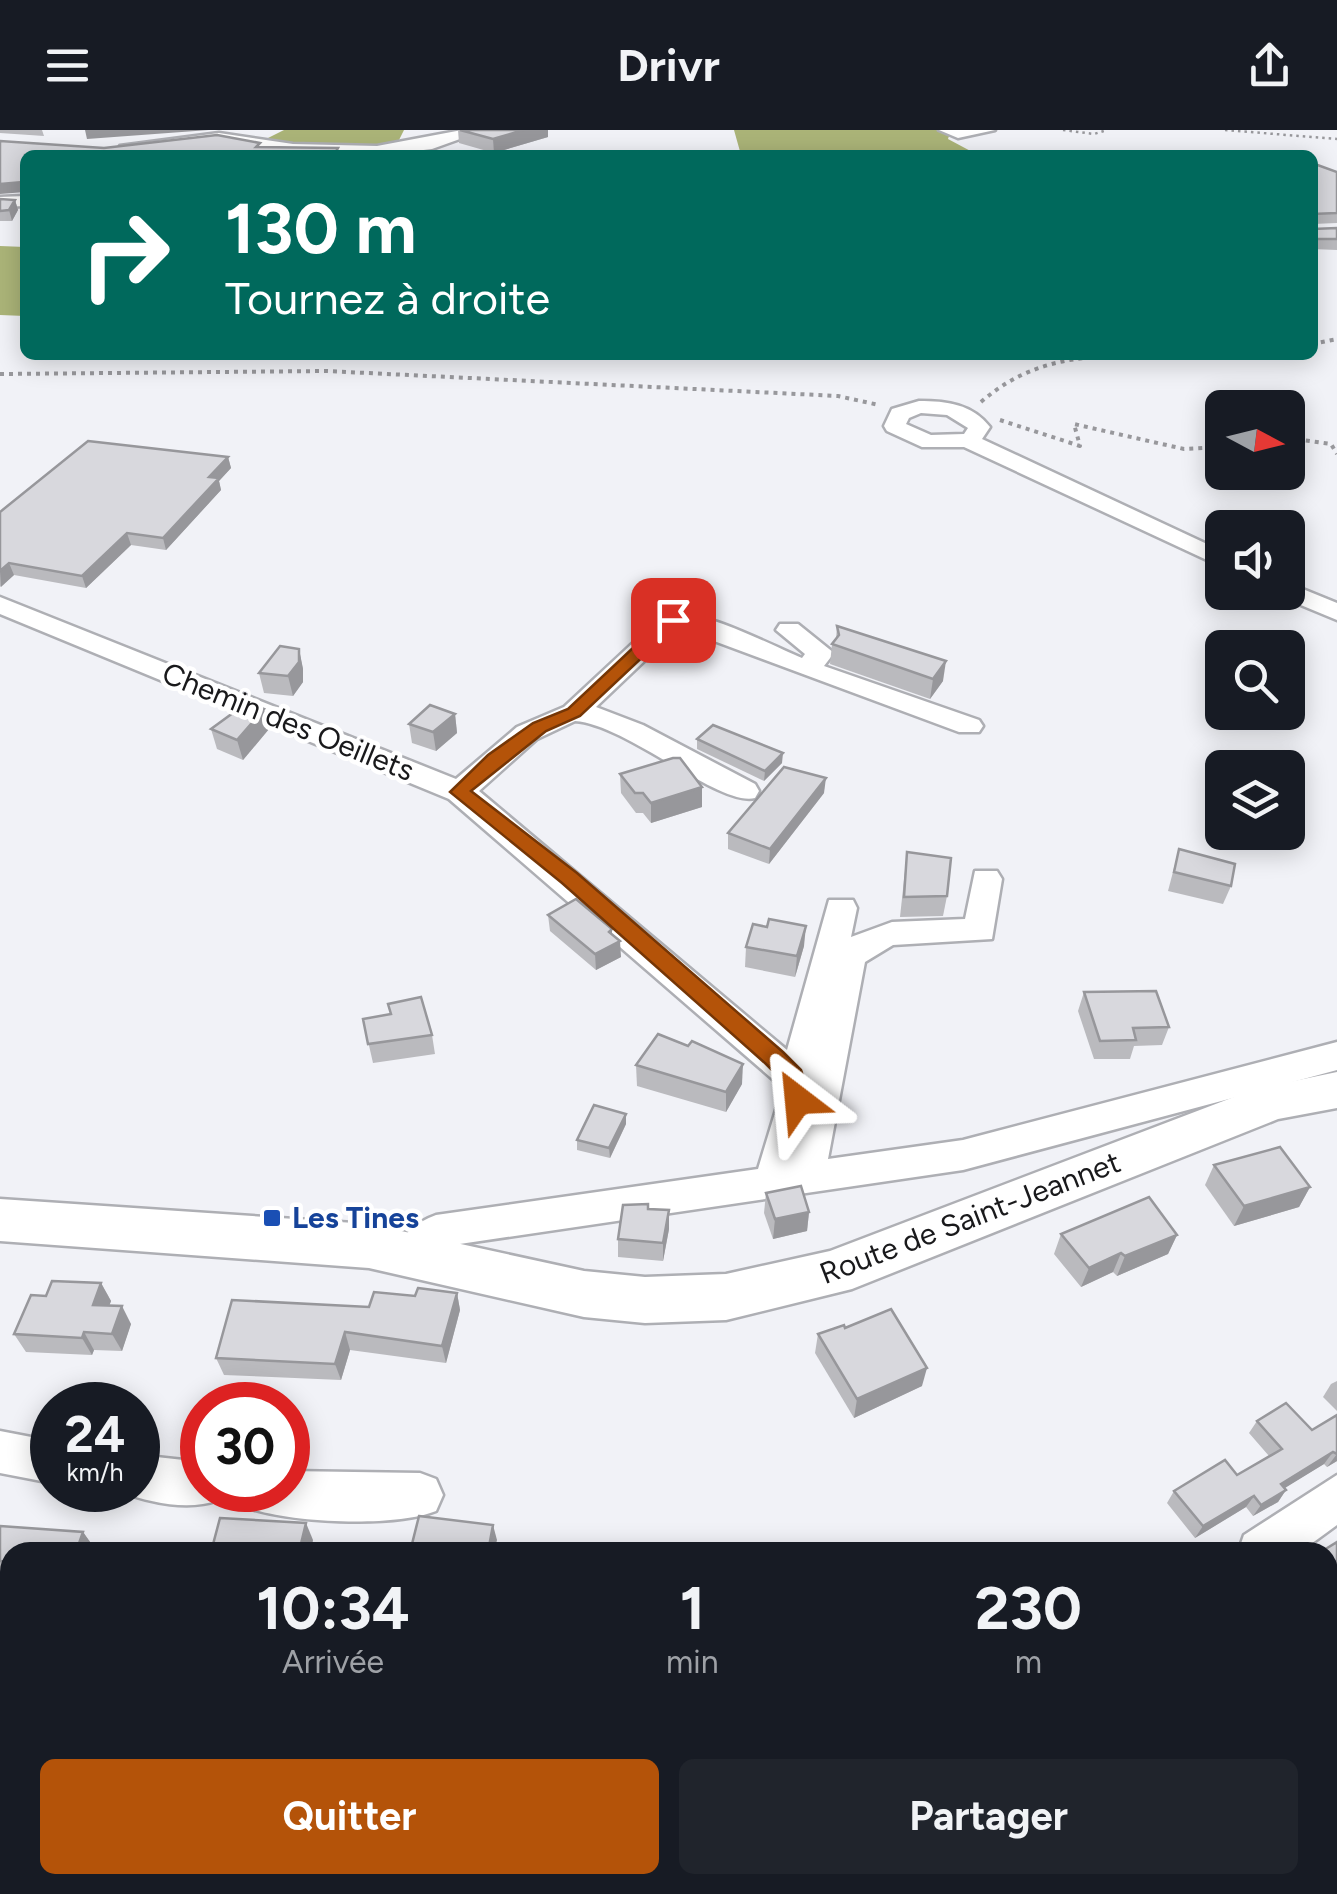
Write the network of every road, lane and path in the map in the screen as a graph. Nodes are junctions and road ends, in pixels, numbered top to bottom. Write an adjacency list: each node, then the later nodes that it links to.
1 (478, 130): 10 (street)
2 (946, 130): 3 (street)
3 (988, 130)
4 (1063, 130): 5 (path)
5 (1107, 130)
6 (1225, 130): 7 (path)
7 (1337, 139)
8 (107, 149): 9 (street)
9 (306, 150)
10 (385, 150)
11 (1054, 360): 13 (path)
12 (0, 374): 14 (path)
13 (971, 412): 14 (street); 15 (street); 17 (path)
14 (900, 414): 15 (street)
15 (968, 440): 19 (street)
16 (1305, 440): 18 (path)
17 (1205, 451)
18 (1337, 454)
19 (1205, 552)
20 (1305, 598): 22 (street)
21 (0, 605): 28 (street, Chemin des Oeillets)
22 (1337, 612)
23 (789, 630): 24 (street)
24 (806, 670): 25 (street); 26 (street)
25 (574, 712): 27 (street); 28 (street)
26 (969, 726)
27 (744, 791)
28 (460, 792): 32 (street, Chemin des Oeillets)
29 (986, 879): 34 (street)
30 (841, 908): 32 (street)
31 (1337, 1056): 34 (street)
32 (793, 1076): 34 (street)
33 (1337, 1090): 36 (main road, Route de Saint-Jeannet)
34 (790, 1176): 36 (street)
35 (0, 1220): 36 (main road, Route de Saint-Jeannet)
36 (412, 1254)
37 (0, 1452): 38 (street)
38 (30, 1458)
39 (310, 1495): 40 (street)
40 (420, 1495)
41 (1337, 1497): 42 (street)
42 (1275, 1542)

